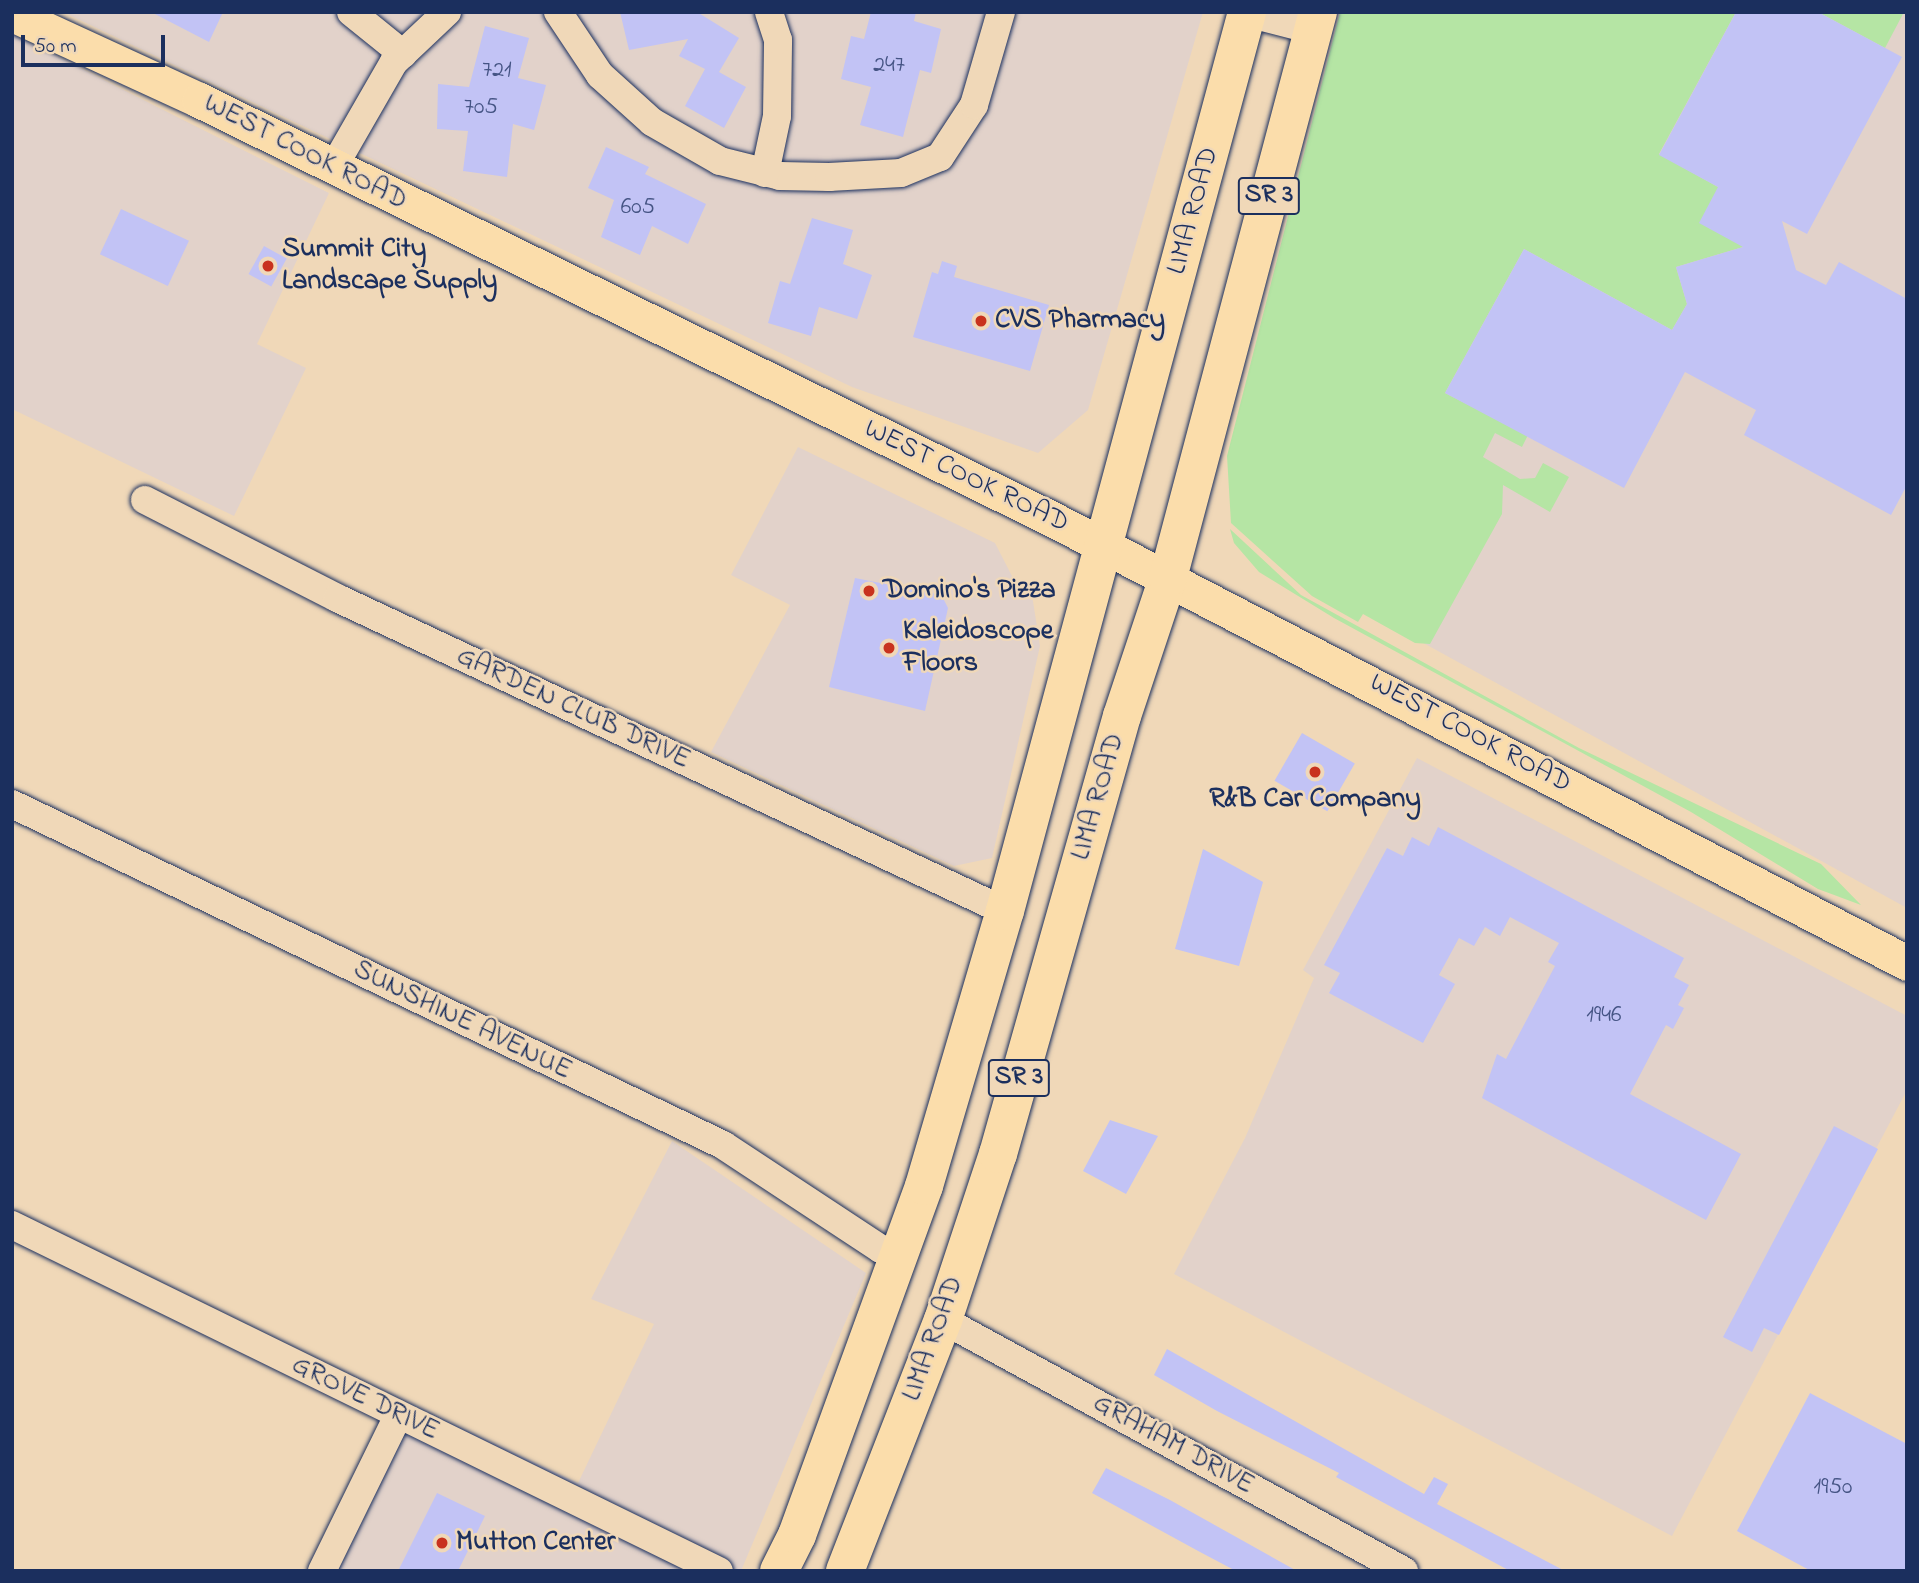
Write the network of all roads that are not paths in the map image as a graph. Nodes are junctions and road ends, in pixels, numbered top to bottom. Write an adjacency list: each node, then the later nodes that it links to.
1 (351, 12): 9 (street)
2 (447, 12): 9 (street)
3 (558, 12): 11 (street)
4 (769, 12): 11 (street)
5 (1001, 12): 11 (street)
6 (1246, 13): 8 (street); 13 (highway, LIMA ROAD / SR 3)
7 (12, 15): 10 (main road, WEST COOK ROAD)
8 (1315, 21): 14 (highway, LIMA ROAD / SR 3)
9 (403, 54): 10 (street)
10 (333, 168): 13 (main road, WEST COOK ROAD)
11 (765, 173)
12 (145, 500): 16 (street, GARDEN CLUB DRIVE)
13 (1102, 545): 14 (main road, WEST COOK ROAD); 16 (highway, LIMA ROAD / SR 3)
14 (1168, 578): 17 (main road, WEST COOK ROAD); 20 (highway, LIMA ROAD / SR 3)
15 (12, 804): 19 (street, SUNSHINE AVENUE)
16 (1005, 911): 19 (highway, LIMA ROAD / SR 3)
17 (1907, 963)
18 (12, 1225): 21 (street, GROVE DRIVE)
19 (901, 1256): 24 (highway, LIMA ROAD / SR 3)
20 (943, 1320): 25 (highway, LIMA ROAD / SR 3); 26 (street, GRAHAM DRIVE)
21 (398, 1416): 22 (street); 23 (street, GROVE DRIVE)
22 (322, 1571)
23 (719, 1571)
24 (779, 1571)
25 (845, 1571)
26 (1404, 1571)

